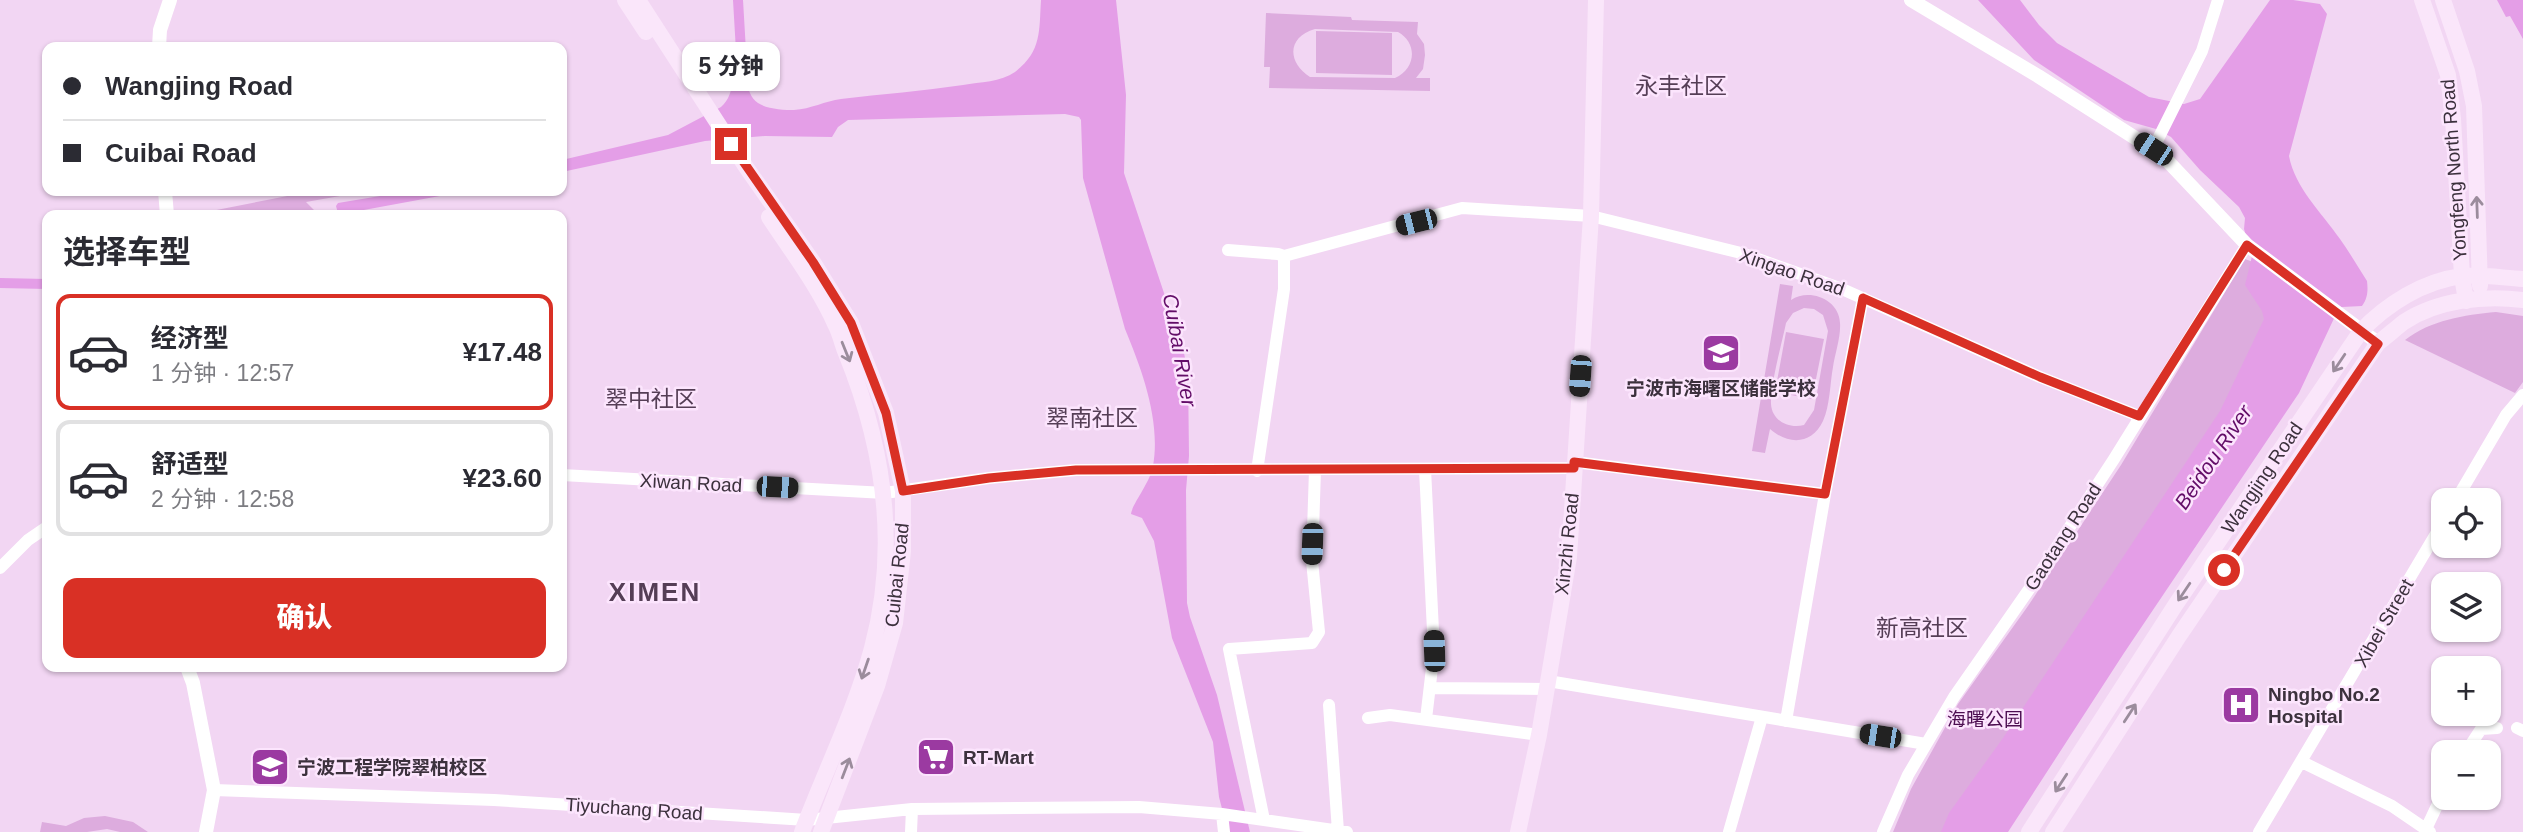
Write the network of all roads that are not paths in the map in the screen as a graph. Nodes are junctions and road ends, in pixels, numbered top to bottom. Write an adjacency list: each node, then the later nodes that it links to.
1 (170, 0): 9 (street)
2 (625, 0): 10 (main road)
3 (638, 0): 10 (main road, Cuibai Road)
4 (1596, 0): 13 (main road, Xinzhi Road)
5 (1911, 0): 11 (street)
6 (2218, 0): 11 (street)
7 (2422, 0): 17 (main road, Yongfeng North Road)
8 (2443, 0): 18 (main road, Yongfeng North Road, one-way to 8)
9 (159, 42)
10 (698, 102): 12 (main road, Cuibai Road)
11 (2153, 149): 14 (street)
12 (741, 167): 33 (main road, Cuibai Road); 34 (main road, Cuibai Road, one-way to 34)
13 (1591, 216): 16 (street, Xingao Road); 20 (street, Xingao Road); 27 (main road, Xinzhi Road)
14 (2247, 245): 23 (street); 26 (street, Gaotang Road)
15 (1228, 250): 16 (street)
16 (1284, 256): 30 (street)
17 (2462, 276): 18 (main road, Wangjing Road); 21 (main road, Yongfeng North Road); 23 (main road, Wangjing Road)
18 (2479, 276): 19 (main road, Wangjing Road); 21 (main road, Yongfeng North Road)
19 (2523, 279)
20 (1863, 298): 26 (street, Xingao Road); 35 (street)
21 (2473, 300): 22 (main road, Wangjing Road); 24 (main road, Wangjing Road)
22 (2523, 300)
23 (2361, 331): 24 (street); 67 (main road, Wangjing Road, one-way to 67)
24 (2378, 344): 68 (main road, Wangjing Road, one-way to 24)
25 (2523, 395): 32 (street)
26 (2139, 416): 50 (street, Gaotang Road)
27 (1574, 465): 28 (street, Xiwan Road); 35 (street, Xiwan Road); 40 (main road, Xinzhi Road)
28 (1425, 469): 29 (street, Xiwan Road); 41 (street)
29 (1315, 470): 30 (street, Xiwan Road); 56 (street)
30 (1257, 471): 33 (street, Xiwan Road)
31 (567, 475): 34 (street, Xiwan Road)
32 (2463, 488)
33 (903, 491): 34 (street, Xiwan Road); 57 (main road, Cuibai Road, one-way to 33)
34 (885, 493): 58 (main road, Cuibai Road, one-way to 58)
35 (1825, 494): 46 (street)
36 (42, 531): 38 (street)
37 (2431, 542): 51 (street, Xibei Street)
38 (0, 568)
39 (189, 672): 52 (street)
40 (1547, 685): 41 (street); 43 (street); 48 (main road, Xinzhi Road)
41 (1430, 688): 45 (street)
42 (1329, 705): 59 (street)
43 (1762, 717): 46 (street); 65 (street)
44 (1368, 718): 45 (street)
45 (1426, 719): 48 (street)
46 (1786, 721): 50 (street)
47 (2497, 728): 49 (street)
48 (1539, 735): 64 (main road, Xinzhi Road)
49 (2473, 740)
50 (1926, 744): 66 (street, Gaotang Road)
51 (2302, 762): 60 (street); 69 (street, Xibei Street)
52 (214, 790): 58 (street, Tiyuchang Road); 61 (street)
53 (912, 809): 55 (street, Tiyuchang Road); 57 (street, Tiyuchang Road); 62 (street)
54 (2436, 810): 60 (street)
55 (1222, 814): 56 (street, Tiyuchang Road); 63 (street)
56 (1264, 820): 59 (street, Tiyuchang Road)
57 (824, 825): 58 (street, Tiyuchang Road)
58 (805, 826)
59 (1343, 831)
60 (2428, 831)
61 (206, 832)
62 (912, 832)
63 (1224, 832)
64 (1518, 832)
65 (1729, 832)
66 (1883, 832)
67 (2029, 832)
68 (2053, 832)
69 (2259, 832)

